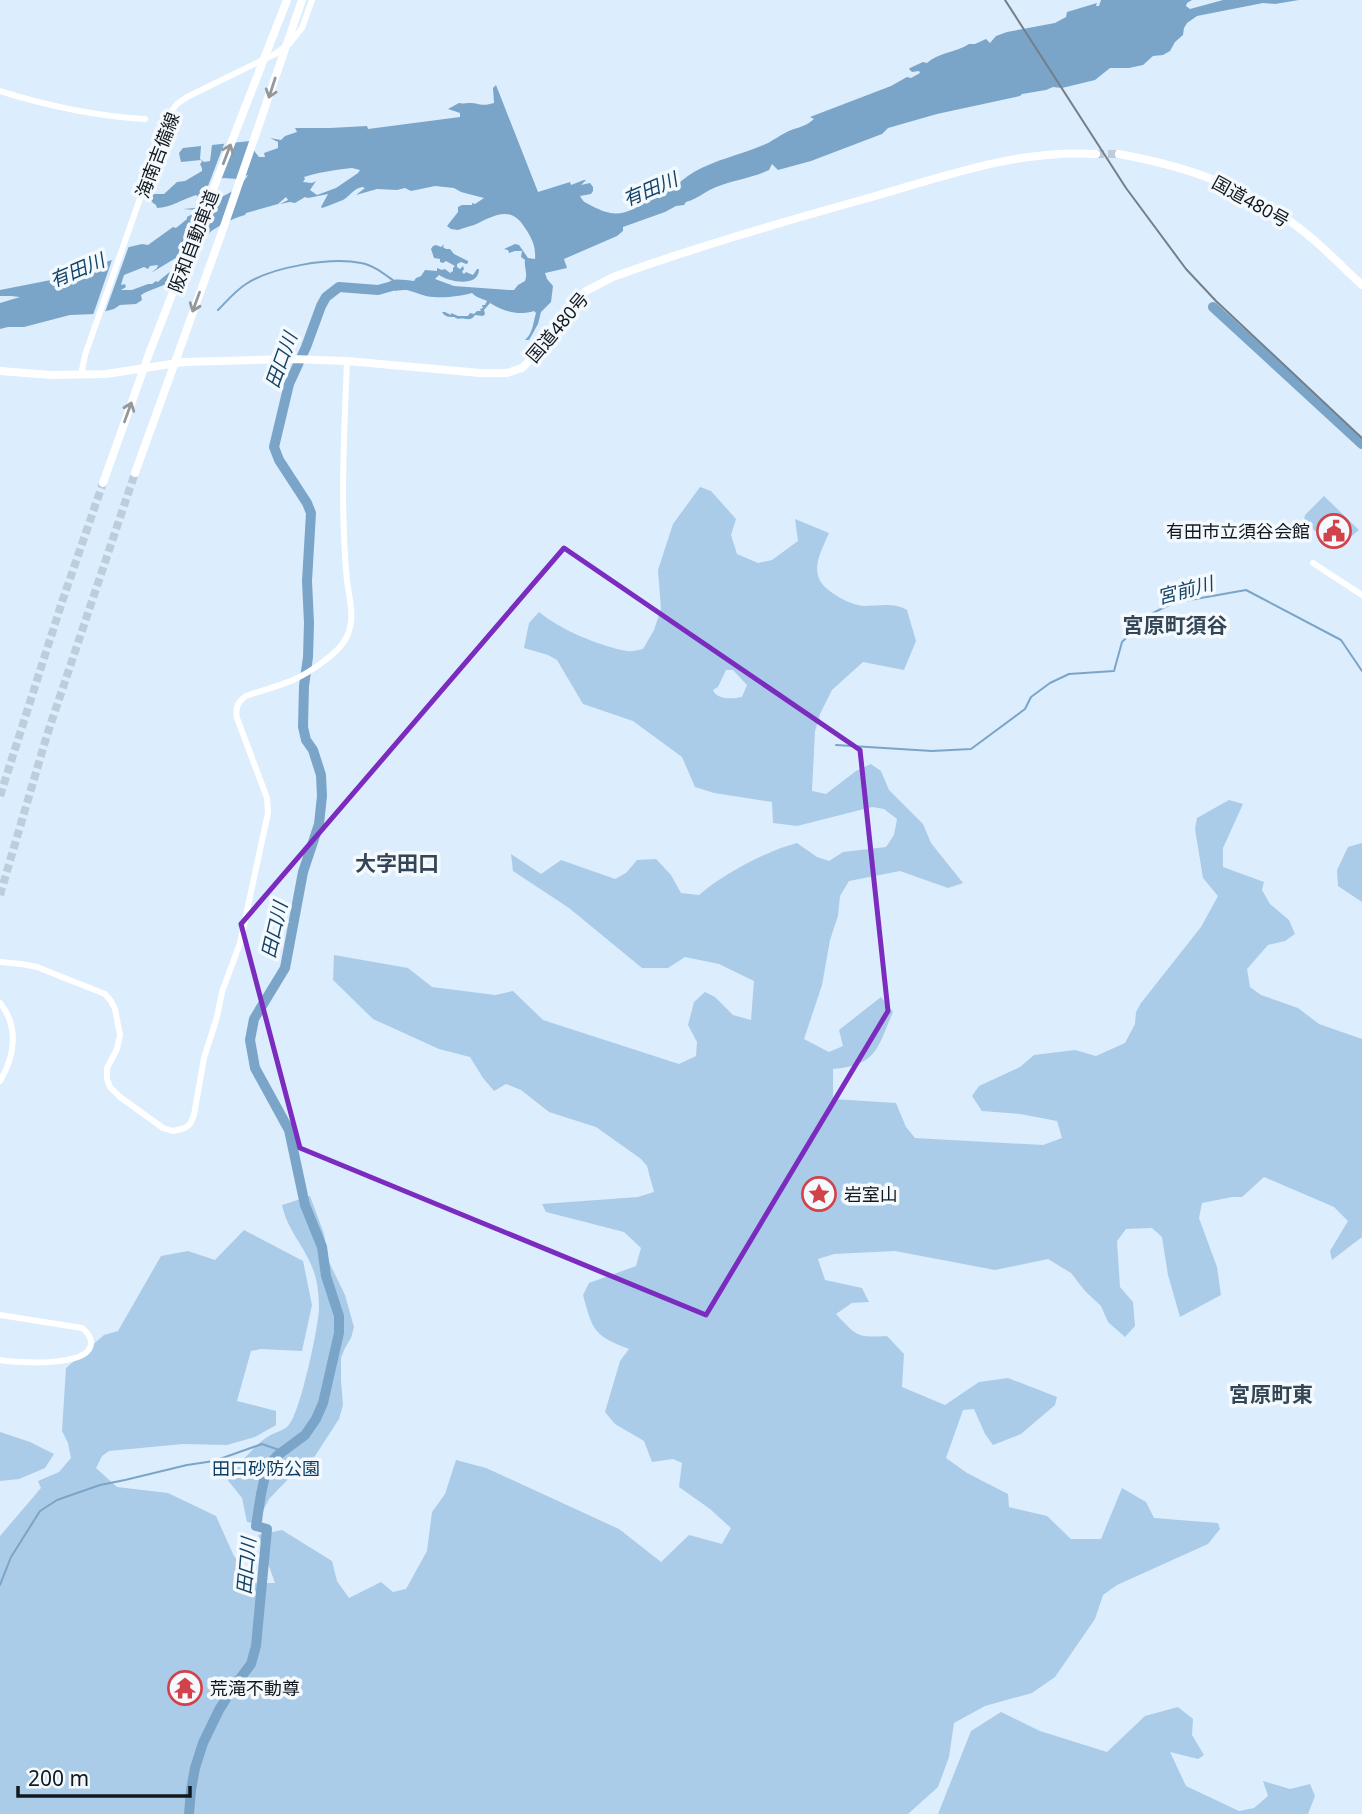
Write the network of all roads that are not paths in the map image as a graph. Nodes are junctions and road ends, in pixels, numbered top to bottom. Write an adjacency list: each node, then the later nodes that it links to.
1 (288, 0): 13 (highway, 阪和自動車道, one-way to 1)
2 (302, 0): 12 (highway, 阪和自動車道, one-way to 12)
3 (312, 0): 11 (street, 海南吉備線)
4 (0, 91): 5 (street)
5 (145, 119)
6 (1096, 154): 9 (highway, 国道480号)
7 (1119, 154): 8 (highway, 国道480号)
8 (1362, 285)
9 (348, 361): 11 (highway, 国道480号); 16 (street)
10 (0, 371): 11 (highway, 国道480号)
11 (81, 375)
12 (135, 473)
13 (104, 480)
14 (1313, 563): 15 (street)
15 (1362, 596)
16 (0, 962)
17 (0, 1003): 18 (street)
18 (0, 1081)
19 (0, 1315): 20 (street)
20 (0, 1360)

